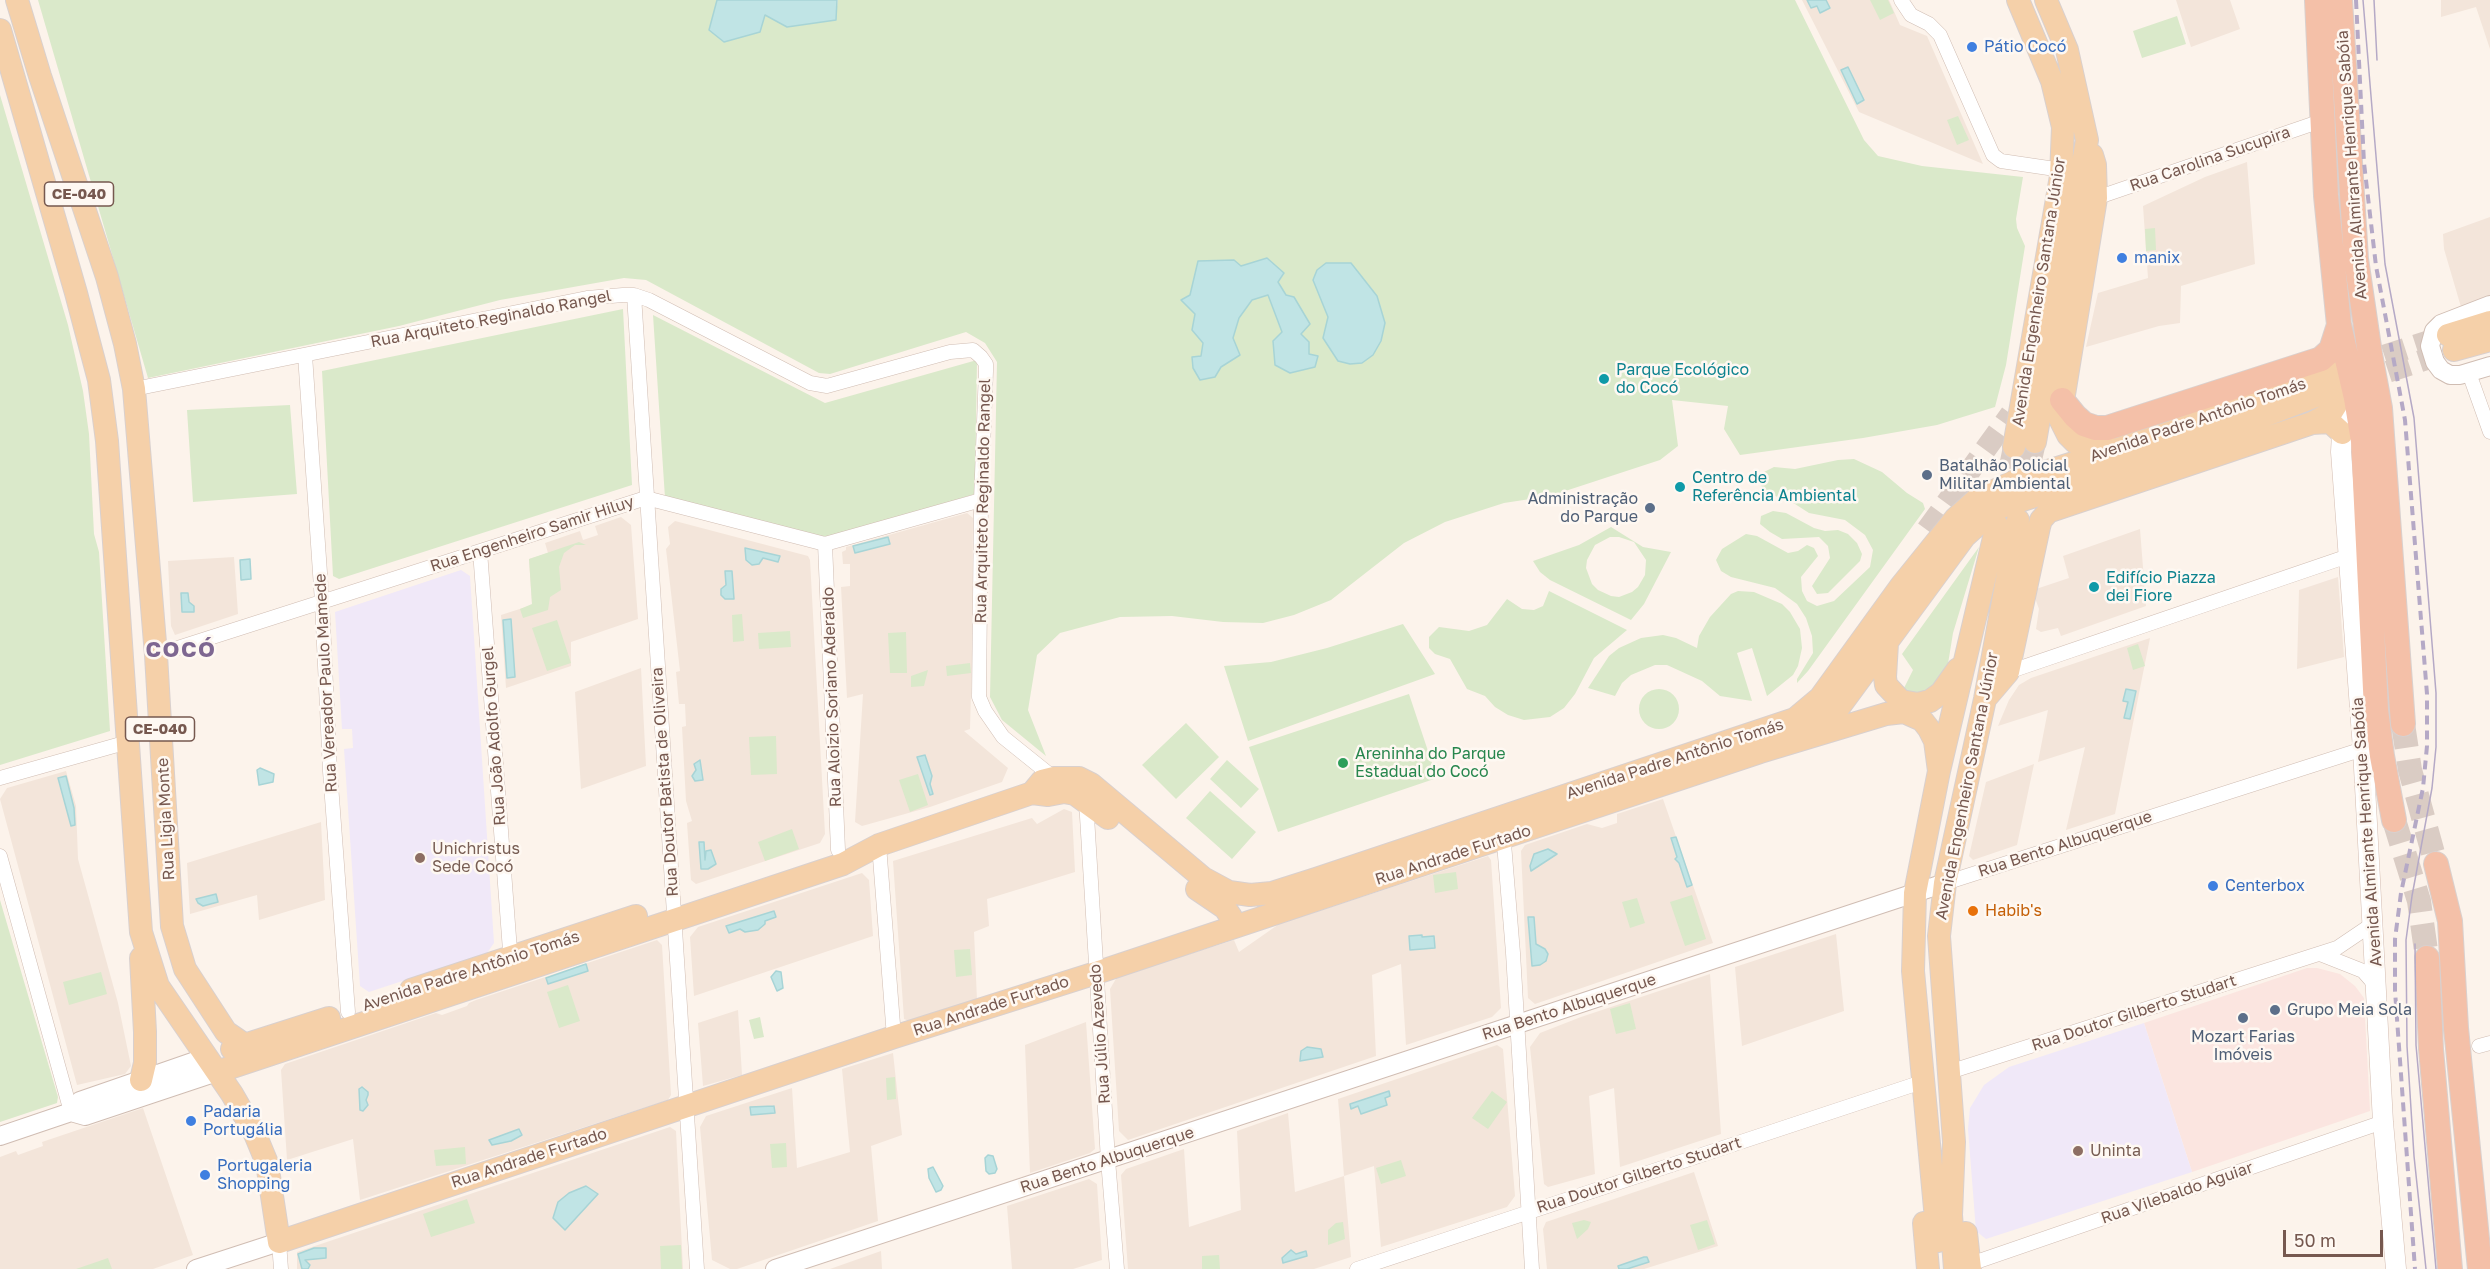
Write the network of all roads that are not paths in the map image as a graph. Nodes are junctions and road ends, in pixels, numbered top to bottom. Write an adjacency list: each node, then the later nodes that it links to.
1 (17, 0): 9 (main road, CE-040)
2 (1901, 0): 13 (street)
3 (2018, 0): 13 (main road, Avenida Engenheiro Santana Júnior)
4 (2046, 0): 12 (main road, Avenida Engenheiro Santana Júnior)
5 (2317, 0): 10 (highway, Avenida Almirante Henrique Sabóia)
6 (2340, 0): 51 (highway, Avenida Almirante Henrique Sabóia)
7 (0, 14): 9 (main road)
8 (0, 30): 11 (main road, CE-040)
9 (40, 76): 14 (main road, CE-040)
10 (2324, 120): 15 (street, Rua Carolina Sucupira); 19 (highway, Avenida Almirante Henrique Sabóia)
11 (31, 136): 14 (main road); 52 (main road, Rua Ligia Monte / CE-040)
12 (2087, 140): 15 (main road); 26 (main road, Avenida Engenheiro Santana Júnior)
13 (2061, 170): 26 (main road, Avenida Engenheiro Santana Júnior)
14 (74, 181): 25 (main road, CE-040)
15 (2096, 198): 28 (main road)
16 (634, 295): 21 (street, Rua Arquiteto Reginaldo Rangel); 37 (street, Rua Doutor Batista de Oliveira); 38 (street, Rua Arquiteto Reginaldo Rangel)
17 (2490, 305): 23 (street)
18 (2490, 322): 20 (main road)
19 (2339, 325): 24 (highway); 27 (highway, Avenida Almirante Henrique Sabóia)
20 (2490, 340)
21 (305, 355): 25 (street, Rua Arquiteto Reginaldo Rangel); 45 (street, Rua Vereador Paulo Mamede)
22 (2490, 366): 23 (street)
23 (2469, 373): 31 (street)
24 (2320, 377): 28 (highway); 30 (main road); 33 (main road, Avenida Padre Antônio Tomás); 35 (main road, Avenida Padre Antônio Tomás)
25 (135, 389): 48 (main road, Rua Ligia Monte / CE-040)
26 (2023, 391): 29 (main road)
27 (2356, 398): 32 (main road, Avenida Almirante Henrique Sabóia); 60 (highway, Avenida Almirante Henrique Sabóia)
28 (2062, 400): 33 (main road)
29 (2011, 414)
30 (2312, 423): 32 (main road); 34 (main road)
31 (2490, 432)
32 (2342, 433): 43 (main road, Avenida Almirante Henrique Sabóia)
33 (2119, 449): 44 (main road, Avenida Padre Antônio Tomás)
34 (2196, 461): 35 (main road); 39 (main road)
35 (2107, 472): 36 (main road, Avenida Padre Antônio Tomás)
36 (2082, 480): 39 (main road); 47 (main road, Avenida Padre Antônio Tomás)
37 (646, 498): 41 (street, Rua Engenheiro Samir Hiluy); 42 (street, Rua Engenheiro Samir Hiluy); 71 (street, Rua Doutor Batista de Oliveira)
38 (981, 500): 41 (street); 57 (street, Rua Arquiteto Reginaldo Rangel)
39 (2050, 511): 49 (main road)
40 (1927, 530): 44 (main road)
41 (825, 544): 65 (street, Rua Aloizio Soriano Aderaldo)
42 (480, 551): 45 (street, Rua Engenheiro Samir Hiluy); 77 (street, Rua João Adolfo Gurgel)
43 (2348, 556): 49 (street); 54 (main road, Avenida Almirante Henrique Sabóia)
44 (1901, 586): 62 (main road, Avenida Padre Antônio Tomás)
45 (322, 602): 48 (street, Rua Engenheiro Samir Hiluy); 80 (street, Rua Vereador Paulo Mamede)
46 (1971, 634): 47 (main road); 50 (main road, Avenida Engenheiro Santana Júnior); 55 (main road, Avenida Engenheiro Santana Júnior)
47 (1887, 643): 53 (main road, Avenida Padre Antônio Tomás)
48 (156, 655): 83 (main road, Rua Ligia Monte / CE-040)
49 (2008, 672): 50 (main road)
50 (1985, 699): 68 (main road, Avenida Engenheiro Santana Júnior)
51 (2403, 724)
52 (128, 742): 56 (street); 74 (main road, Rua Ligia Monte / CE-040)
53 (1786, 744): 55 (main road); 62 (main road, Rua Andrade Furtado)
54 (2363, 749): 68 (street, Rua Bento Albuquerque); 72 (main road, Avenida Almirante Henrique Sabóia)
55 (1939, 771): 70 (main road, Avenida Engenheiro Santana Júnior)
56 (0, 778)
57 (1054, 778): 58 (main road, Avenida Padre Antônio Tomás); 64 (main road, Avenida Padre Antônio Tomás)
58 (1032, 794): 59 (main road, Avenida Padre Antônio Tomás); 63 (main road, Avenida Padre Antônio Tomás)
59 (1086, 800): 61 (main road, Avenida Padre Antônio Tomás); 78 (street, Rua Júlio Azevedo)
60 (2394, 820)
61 (1121, 828): 64 (main road); 69 (main road, Avenida Padre Antônio Tomás)
62 (1503, 828): 64 (main road, Avenida Padre Antônio Tomás); 73 (main road, Rua Andrade Furtado); 81 (street)
63 (879, 845): 65 (main road, Avenida Padre Antônio Tomás); 71 (main road, Avenida Padre Antônio Tomás); 82 (street)
64 (1169, 848): 69 (main road)
65 (838, 850): 71 (main road, Avenida Padre Antônio Tomás)
66 (0, 856): 89 (street)
67 (2436, 864): 98 (highway)
68 (1945, 883): 70 (street, Rua Bento Albuquerque); 85 (main road, Avenida Engenheiro Santana Júnior)
69 (1189, 884): 73 (main road, Avenida Padre Antônio Tomás)
70 (1915, 893): 81 (street, Rua Bento Albuquerque); 87 (main road, Avenida Engenheiro Santana Júnior)
71 (673, 912): 77 (main road, Avenida Padre Antônio Tomás); 88 (street, Rua Doutor Batista de Oliveira)
72 (2374, 922): 75 (street, Rua Doutor Gilberto Studart); 79 (main road, Avenida Almirante Henrique Sabóia)
73 (1231, 927): 78 (main road, Rua Andrade Furtado)
74 (141, 932): 84 (main road, Rua Ligia Monte / CE-040); 86 (main road)
75 (2320, 954): 79 (street); 85 (street, Rua Doutor Gilberto Studart)
76 (2427, 958): 110 (highway)
77 (511, 966): 80 (main road, Avenida Padre Antônio Tomás); 84 (main road, Avenida Padre Antônio Tomás)
78 (1096, 973): 82 (main road, Rua Andrade Furtado); 94 (street, Rua Júlio Azevedo)
79 (2377, 989): 90 (main road, Avenida Almirante Henrique Sabóia)
80 (348, 1011): 83 (main road, Avenida Padre Antônio Tomás)
81 (1517, 1023): 94 (street, Rua Bento Albuquerque); 95 (street)
82 (894, 1037): 88 (main road, Rua Andrade Furtado)
83 (245, 1045): 84 (main road, Avenida Padre Antônio Tomás)
84 (212, 1065): 86 (street, Avenida Padre Antônio Tomás); 89 (street, Avenida Padre Antônio Tomás); 97 (main road, Rua Ligia Monte)
85 (1949, 1072): 92 (main road, Avenida Engenheiro Santana Júnior)
86 (141, 1080): 89 (street, Avenida Padre Antônio Tomás)
87 (1922, 1082): 93 (main road, Avenida Engenheiro Santana Júnior); 95 (street, Rua Doutor Gilberto Studart)
88 (686, 1107): 97 (main road, Rua Andrade Furtado); 102 (street, Rua Doutor Batista de Oliveira)
89 (70, 1112): 91 (street, Avenida Padre Antônio Tomás)
90 (2383, 1122): 99 (street, Rua Vilebaldo Aguiar); 109 (main road, Avenida Almirante Henrique Sabóia)
91 (0, 1136)
92 (1954, 1142): 96 (main road, Avenida Engenheiro Santana Júnior); 99 (main road)
93 (1930, 1159): 96 (main road, Avenida Engenheiro Santana Júnior); 107 (main road)
94 (1108, 1160): 103 (street, Rua Bento Albuquerque); 104 (street, Rua Júlio Azevedo)
95 (1529, 1211): 105 (street, Rua Doutor Gilberto Studart); 106 (street)
96 (1943, 1216): 99 (main road, Avenida Engenheiro Santana Júnior); 108 (main road, Avenida Engenheiro Santana Júnior)
97 (279, 1242): 100 (street, Rua Andrade Furtado); 101 (street)
98 (2483, 1261)
99 (1965, 1268)
100 (196, 1269)
101 (281, 1269)
102 (697, 1269)
103 (775, 1269)
104 (1117, 1269)
105 (1357, 1269)
106 (1532, 1269)
107 (1928, 1269)
108 (1940, 1269)
109 (2397, 1269)
110 (2450, 1269)

